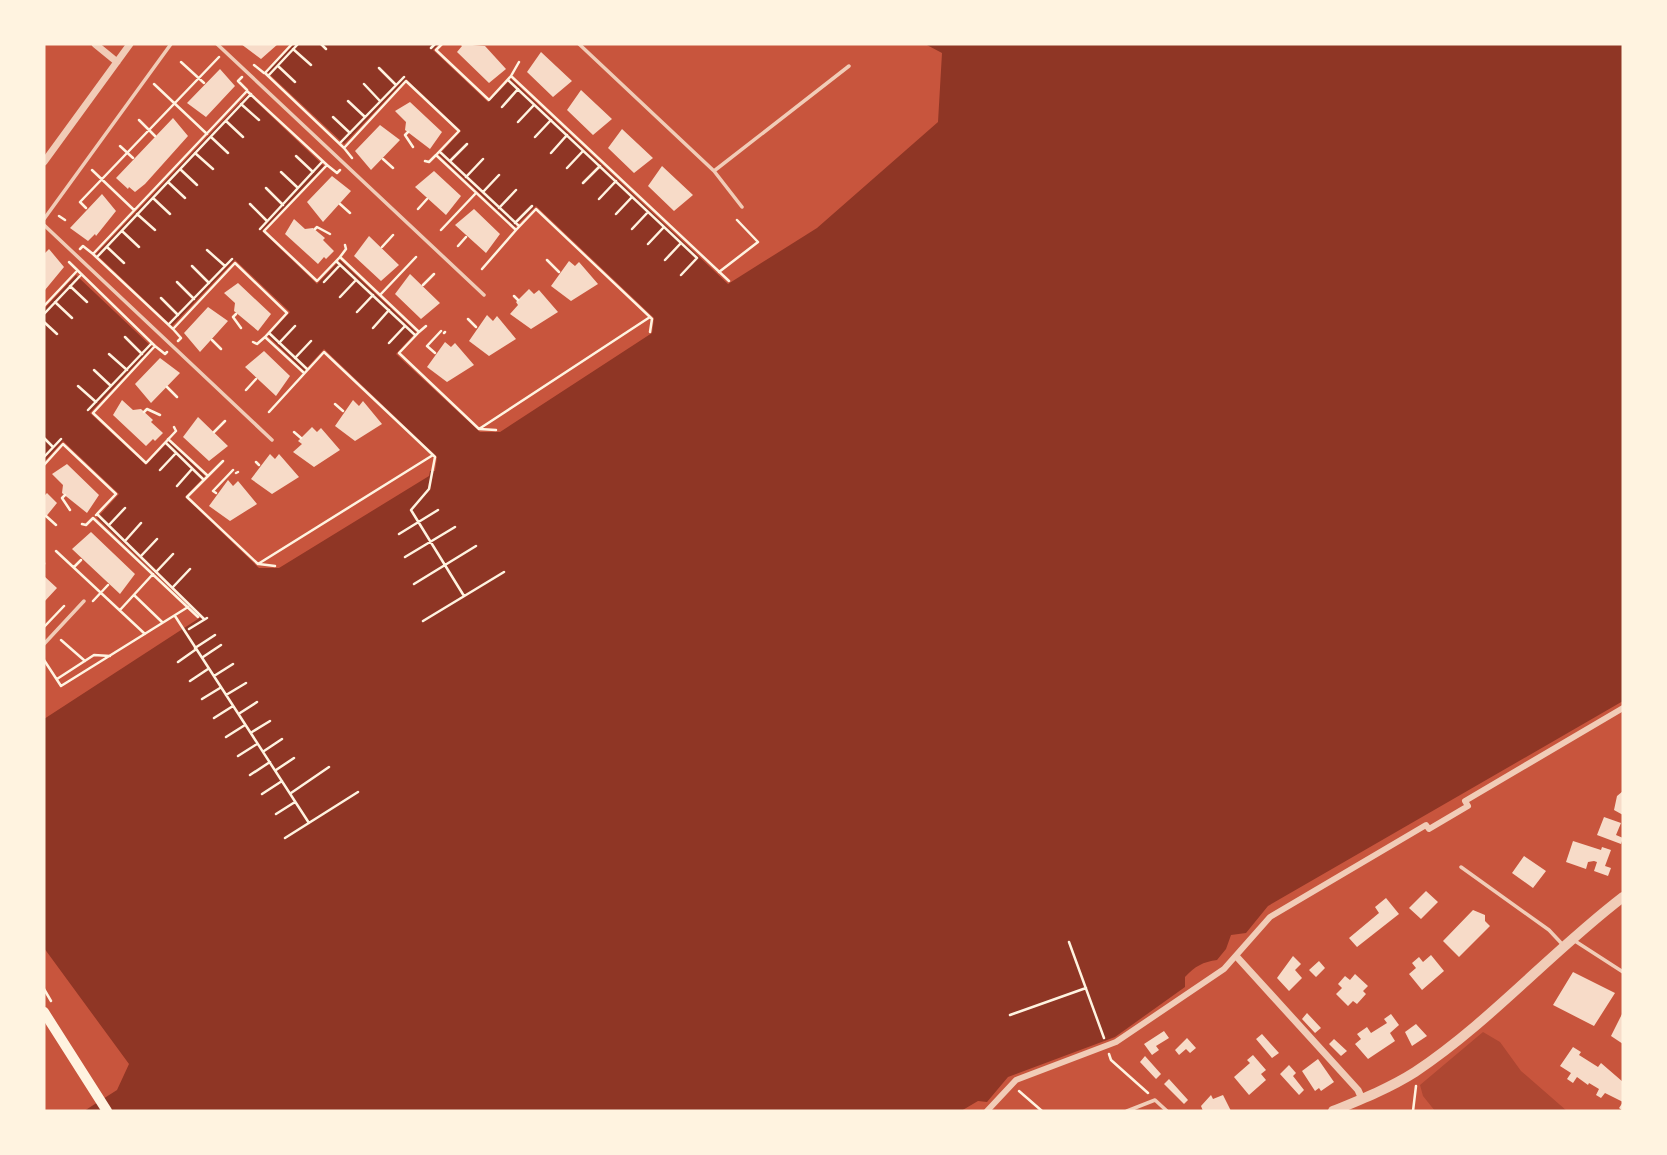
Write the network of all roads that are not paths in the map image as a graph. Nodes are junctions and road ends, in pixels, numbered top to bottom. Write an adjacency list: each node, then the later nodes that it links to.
1 (95, 44): 6 (street)
2 (131, 44): 6 (street)
3 (171, 44): 11 (lane)
4 (217, 44): 13 (lane)
5 (579, 44): 9 (lane)
6 (117, 62): 8 (street)
7 (849, 66): 9 (lane)
8 (44, 162)
9 (714, 171): 10 (lane)
10 (743, 207)
11 (44, 219)
12 (44, 225): 14 (lane)
13 (484, 296)
14 (272, 440)
15 (84, 601): 16 (lane)
16 (44, 643)
17 (1623, 708): 22 (street)
18 (1461, 867): 21 (lane)
19 (1623, 897): 20 (street)
20 (1572, 937): 21 (street); 23 (lane)
21 (1563, 945): 25 (street)
22 (1237, 957): 25 (street); 27 (street)
23 (1623, 972)
24 (44, 1012): 26 (main road)
25 (1362, 1099): 30 (street)
26 (107, 1111)
27 (987, 1111)
28 (1127, 1111): 29 (lane)
29 (1167, 1111)
30 (1333, 1111)

